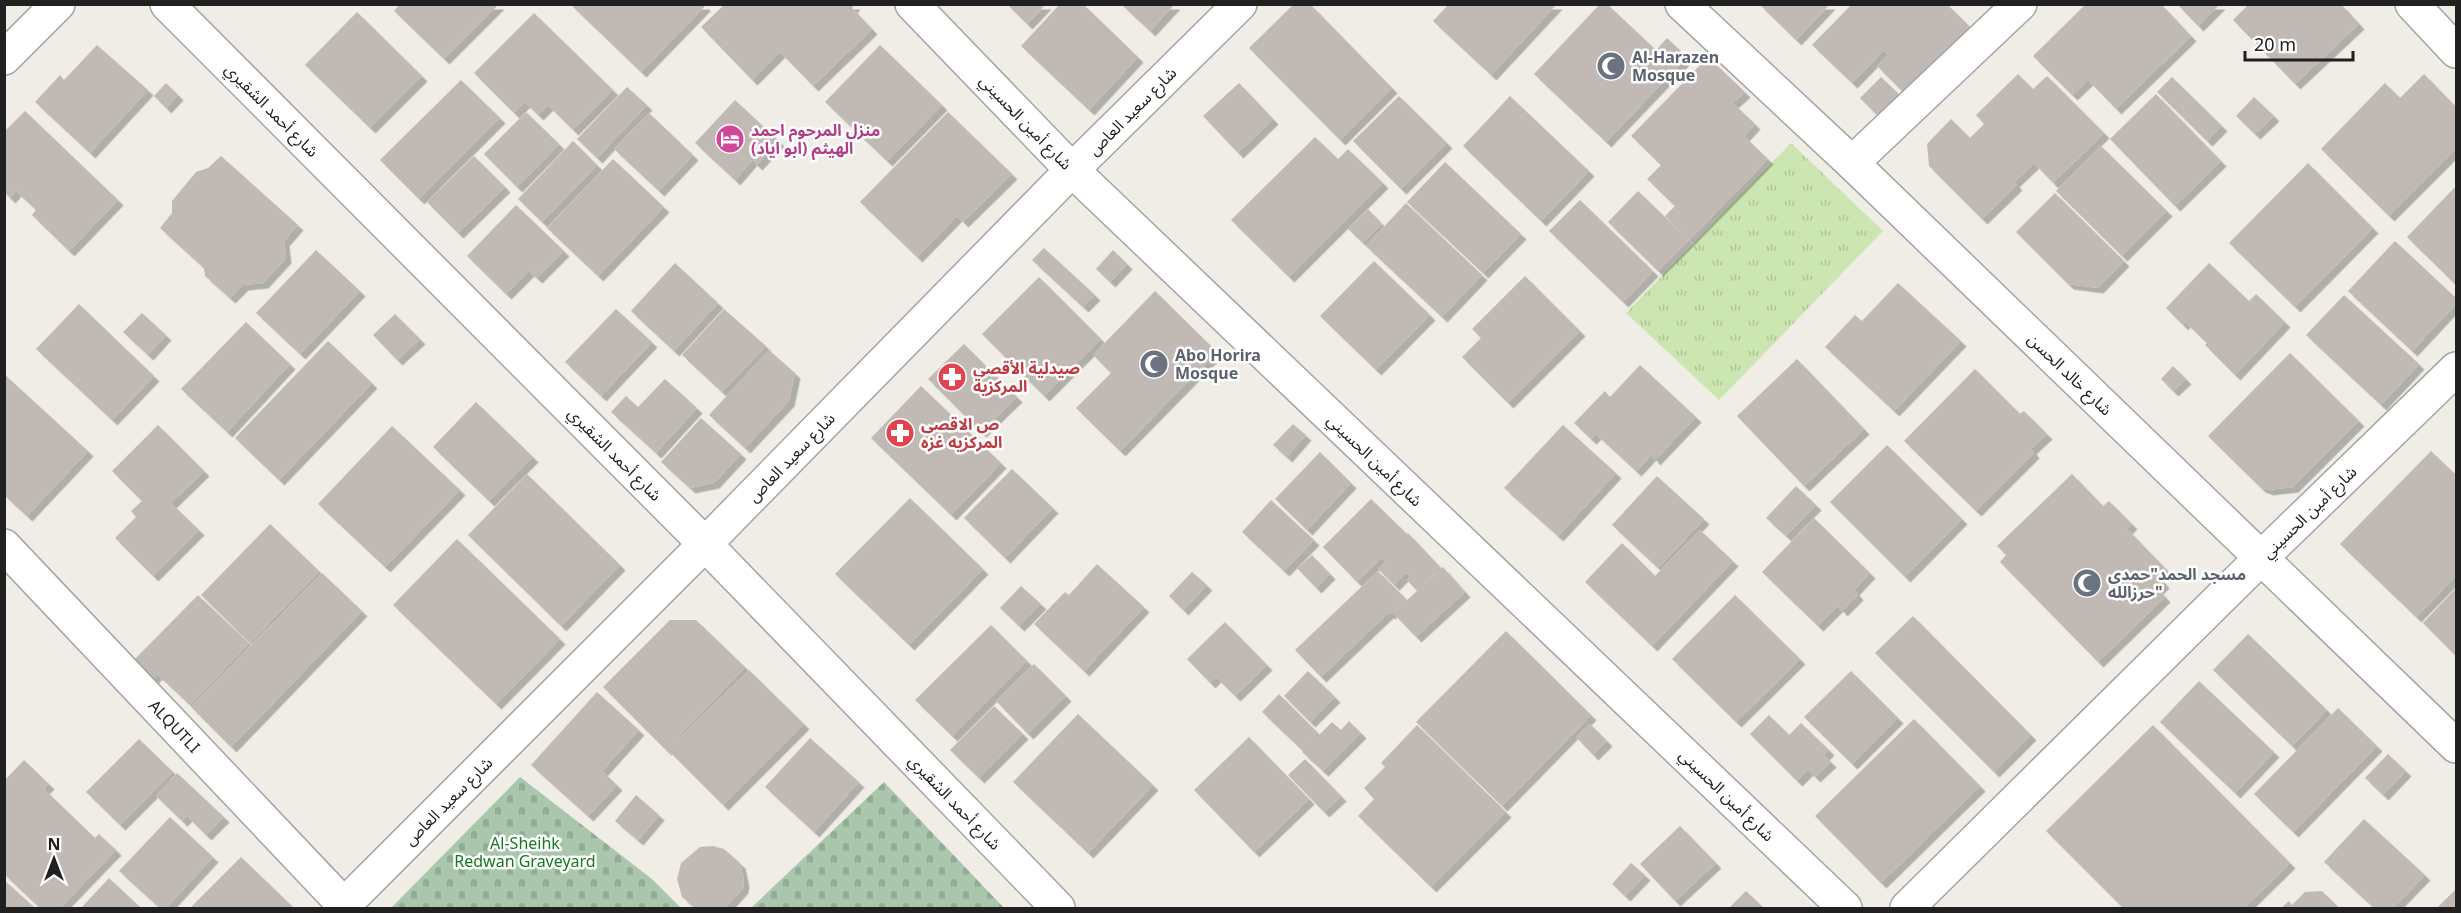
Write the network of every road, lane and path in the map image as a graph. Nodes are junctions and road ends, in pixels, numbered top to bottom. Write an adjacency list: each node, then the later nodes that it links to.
1 (58, 4): 9 (street)
2 (167, 4): 13 (street, شارع أحمد الشقيري)
3 (912, 4): 11 (street, شارع أمين الحسيني)
4 (1240, 4): 11 (street, شارع سعيد العاص)
5 (1682, 4): 10 (street, شارع خالد الحسن)
6 (2020, 4): 10 (street)
7 (2412, 4): 8 (street)
8 (2457, 51)
9 (4, 58)
10 (1852, 164): 15 (street, شارع خالد الحسن)
11 (1072, 170): 13 (street, شارع سعيد العاص); 19 (street, شارع أمين الحسيني)
12 (2457, 369): 15 (street, شارع أمين الحسيني)
13 (705, 544): 17 (street, شارع سعيد العاص); 18 (street, شارع أحمد الشقيري)
14 (4, 546): 17 (street, ALQUTLI)
15 (2261, 558): 16 (street, شارع خالد الحسن); 20 (street, شارع أمين الحسيني)
16 (2457, 746)
17 (343, 907)
18 (1058, 909)
19 (1845, 909)
20 (1907, 909)

